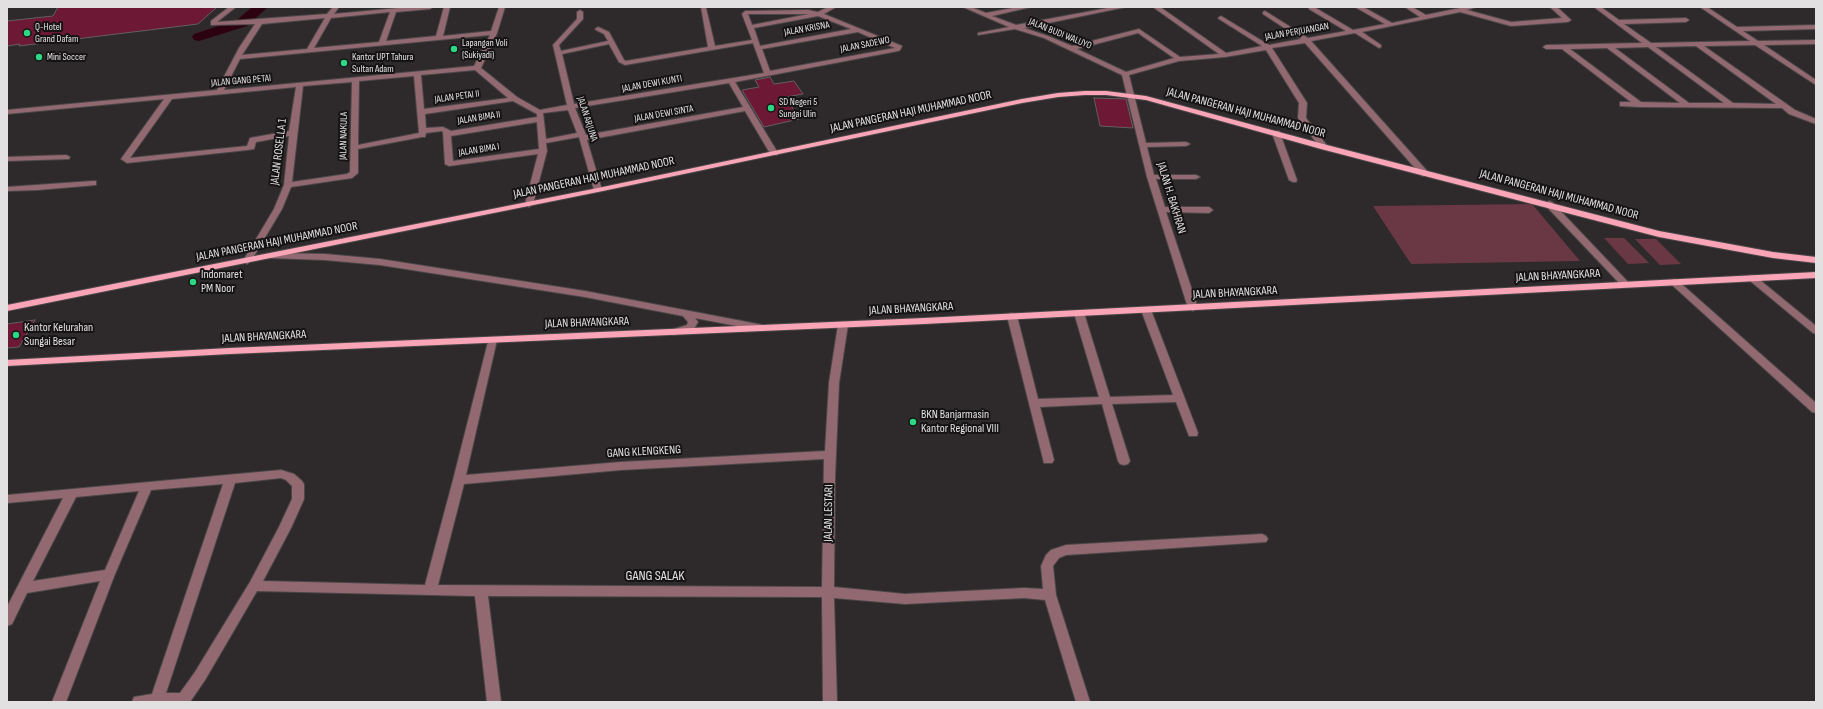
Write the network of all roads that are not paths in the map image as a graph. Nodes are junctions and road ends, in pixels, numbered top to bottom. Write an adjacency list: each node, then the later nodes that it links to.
1 (233, 7): 31 (street)
2 (336, 7): 27 (street)
3 (430, 7): 18 (street)
4 (447, 7): 43 (street)
5 (502, 7): 41 (street)
6 (833, 7): 25 (street)
7 (966, 7): 26 (street, JALAN BUDI WALUYO)
8 (1028, 7): 26 (street)
9 (1123, 7): 35 (street)
10 (1156, 7): 62 (street)
11 (1358, 7): 33 (street)
12 (1408, 7): 29 (street)
13 (1453, 7): 22 (street)
14 (1473, 7): 22 (street, JALAN PERJUANGAN)
15 (1553, 7): 22 (street)
16 (1597, 7): 32 (street)
17 (1703, 7): 38 (street)
18 (418, 8): 21 (street)
19 (703, 8): 57 (street)
20 (1311, 8): 40 (street)
21 (394, 10): 27 (street); 46 (street)
22 (1460, 10): 29 (street, JALAN PERJUANGAN)
23 (580, 12): 61 (street)
24 (1265, 13): 44 (street)
25 (819, 14): 34 (street); 34 (street, JALAN SADEWO); 39 (street, JALAN SADEWO)
26 (985, 15): 35 (street, JALAN BUDI WALUYO)
27 (329, 16): 31 (street); 60 (street)
28 (1221, 18): 54 (street)
29 (1426, 18): 33 (street, JALAN PERJUANGAN)
30 (1686, 20): 32 (street)
31 (260, 22): 63 (street)
32 (1618, 22): 50 (street)
33 (1392, 25): 40 (street, JALAN PERJUANGAN)
34 (750, 27): 45 (street)
35 (1015, 27): 42 (street); 59 (street, JALAN BUDI WALUYO)
36 (1816, 27): 38 (street)
37 (598, 29): 47 (street)
38 (1737, 29): 49 (street)
39 (859, 30): 58 (street, JALAN KRISNA); 67 (street, JALAN SADEWO)
40 (1354, 32): 44 (street, JALAN PERJUANGAN); 52 (street)
41 (494, 33): 43 (street); 65 (street)
42 (980, 34)
43 (439, 37): 46 (street)
44 (1306, 40): 54 (street, JALAN PERJUANGAN); 102 (street)
45 (755, 41): 57 (street); 58 (street)
46 (382, 42): 60 (street)
47 (611, 42): 57 (street); 61 (street)
48 (1816, 42): 49 (street)
49 (1759, 44): 51 (street); 71 (street)
50 (1650, 45): 51 (street); 53 (street); 80 (street)
51 (1698, 45): 81 (street)
52 (1379, 46)
53 (1609, 46): 56 (street); 78 (street)
54 (1268, 47): 62 (street, JALAN PERJUANGAN); 96 (street)
55 (1546, 47): 56 (street)
56 (1564, 47): 79 (street)
57 (712, 48)
58 (758, 48): 67 (street)
59 (1072, 48): 64 (street); 68 (street, JALAN BUDI WALUYO)
60 (310, 49): 63 (street)
61 (559, 53): 82 (street, JALAN ARJUNA)
62 (1226, 55): 64 (street, JALAN PERJUANGAN)
63 (238, 57): 73 (street)
64 (1179, 59): 68 (street, JALAN PERJUANGAN)
65 (477, 68): 66 (street, JALAN GANG PETAI); 76 (street)
66 (417, 74): 69 (street, JALAN GANG PETAI); 84 (street)
67 (768, 74): 70 (street, JALAN DEWI KUNTI)
68 (1125, 74): 74 (street)
69 (356, 80): 72 (street, JALAN GANG PETAI); 97 (street, JALAN NAKULA)
70 (731, 81): 82 (street, JALAN DEWI KUNTI); 83 (street)
71 (1816, 83)
72 (300, 85): 73 (street, JALAN GANG PETAI); 90 (street, JALAN ROSELLA 1)
73 (219, 93): 75 (street, JALAN GANG PETAI)
74 (1130, 95): 89 (main road, JALAN PANGERAN HAJI MUHAMMAD NOOR); 95 (street, JALAN H. BAKHRAN); 99 (main road, JALAN PANGERAN HAJI MUHAMMAD NOOR)
75 (169, 98): 85 (street, JALAN GANG PETAI); 90 (street)
76 (514, 99): 84 (street, JALAN PETAI II); 86 (street)
77 (1622, 104): 79 (street)
78 (1688, 104): 79 (street); 80 (street)
79 (1640, 105)
80 (1730, 105): 81 (street)
81 (1783, 106): 87 (street)
82 (571, 108): 86 (street, JALAN DEWI KUNTI); 92 (street, JALAN ARJUNA)
83 (748, 108): 92 (street, JALAN DEWI SINTA); 99 (street)
84 (421, 112): 88 (street, JALAN PETAI II)
85 (8, 113)
86 (540, 115): 91 (street, JALAN BIMA II); 93 (street)
87 (1816, 122)
88 (423, 131): 91 (street, JALAN BIMA II); 97 (street)
89 (1276, 133): 96 (main road, JALAN PANGERAN HAJI MUHAMMAD NOOR); 105 (street)
90 (293, 134): 107 (street, JALAN ROSELLA 1)
91 (447, 134): 98 (street, JALAN BIMA I)
92 (582, 136): 93 (street, JALAN DEWI SINTA); 109 (street, JALAN ARJUNA)
93 (542, 142): 98 (street)
94 (1186, 144): 95 (street)
95 (1142, 145): 103 (street, JALAN H. BAKHRAN)
96 (1324, 147): 102 (main road, JALAN PANGERAN HAJI MUHAMMAD NOOR)
97 (354, 148): 107 (street, JALAN NAKULA)
98 (543, 151): 110 (street)
99 (774, 153): 109 (main road, JALAN PANGERAN HAJI MUHAMMAD NOOR)
100 (66, 157): 101 (street)
101 (7, 159)
102 (1425, 174): 111 (main road, JALAN PANGERAN HAJI MUHAMMAD NOOR)
103 (1151, 177): 104 (street); 112 (street, JALAN H. BAKHRAN)
104 (1196, 177)
105 (1293, 180)
106 (93, 183): 108 (street)
107 (288, 185): 118 (street, JALAN ROSELLA 1)
108 (7, 189)
109 (598, 190): 110 (main road, JALAN PANGERAN HAJI MUHAMMAD NOOR)
110 (529, 204): 114 (main road, JALAN PANGERAN HAJI MUHAMMAD NOOR)
111 (1548, 204): 117 (main road, JALAN PANGERAN HAJI MUHAMMAD NOOR); 122 (street)
112 (1161, 209): 113 (street); 124 (street, JALAN H. BAKHRAN)
113 (1209, 210)
114 (334, 242): 115 (main road, JALAN PANGERAN HAJI MUHAMMAD NOOR); 116 (street)
115 (271, 256): 116 (street); 118 (main road, JALAN PANGERAN HAJI MUHAMMAD NOOR)
116 (325, 257): 127 (street)
117 (1816, 260)
118 (247, 261): 123 (main road, JALAN PANGERAN HAJI MUHAMMAD NOOR)
119 (1816, 274): 120 (main road, JALAN BHAYANGKARA)
120 (1752, 278): 121 (main road, JALAN BHAYANGKARA); 131 (street)
121 (1674, 282): 122 (main road, JALAN BHAYANGKARA); 138 (street)
122 (1626, 285): 124 (main road, JALAN BHAYANGKARA)
123 (7, 308)
124 (1193, 308): 125 (main road, JALAN BHAYANGKARA)
125 (1146, 310): 126 (main road, JALAN BHAYANGKARA); 135 (street)
126 (1079, 313): 128 (main road, JALAN BHAYANGKARA); 136 (street)
127 (687, 314): 130 (street); 132 (street)
128 (1012, 316): 129 (main road, JALAN BHAYANGKARA); 137 (street)
129 (843, 325): 130 (main road, JALAN BHAYANGKARA); 140 (street, JALAN LESTARI)
130 (763, 328): 132 (main road, JALAN BHAYANGKARA)
131 (1816, 330)
132 (672, 332): 133 (main road, JALAN BHAYANGKARA)
133 (492, 340): 134 (main road, JALAN BHAYANGKARA); 144 (street)
134 (7, 363)
135 (1180, 398): 136 (street); 139 (street)
136 (1105, 400): 137 (street); 142 (street)
137 (1034, 403): 141 (street)
138 (1816, 409)
139 (1193, 433)
140 (830, 455): 144 (street, GANG KLENGKENG); 154 (street, JALAN LESTARI)
141 (1048, 460)
142 (1124, 461)
143 (230, 479): 145 (street); 150 (street); 157 (street)
144 (459, 480): 152 (street)
145 (147, 486): 146 (street); 149 (street)
146 (72, 493): 147 (street); 151 (street)
147 (7, 499)
148 (1262, 539): 155 (street)
149 (108, 574): 151 (street); 158 (street)
150 (254, 586): 152 (street, GANG SALAK); 160 (street)
151 (23, 588): 156 (street)
152 (430, 590): 153 (street, GANG SALAK)
153 (481, 590): 154 (street, GANG SALAK); 161 (street)
154 (828, 592): 155 (street, GANG SALAK); 162 (street, JALAN LESTARI)
155 (1050, 595): 163 (street)
156 (7, 620)
157 (157, 699): 159 (street); 160 (street)
158 (59, 702)
159 (139, 702)
160 (182, 702)
161 (494, 702)
162 (830, 702)
163 (1083, 702)

